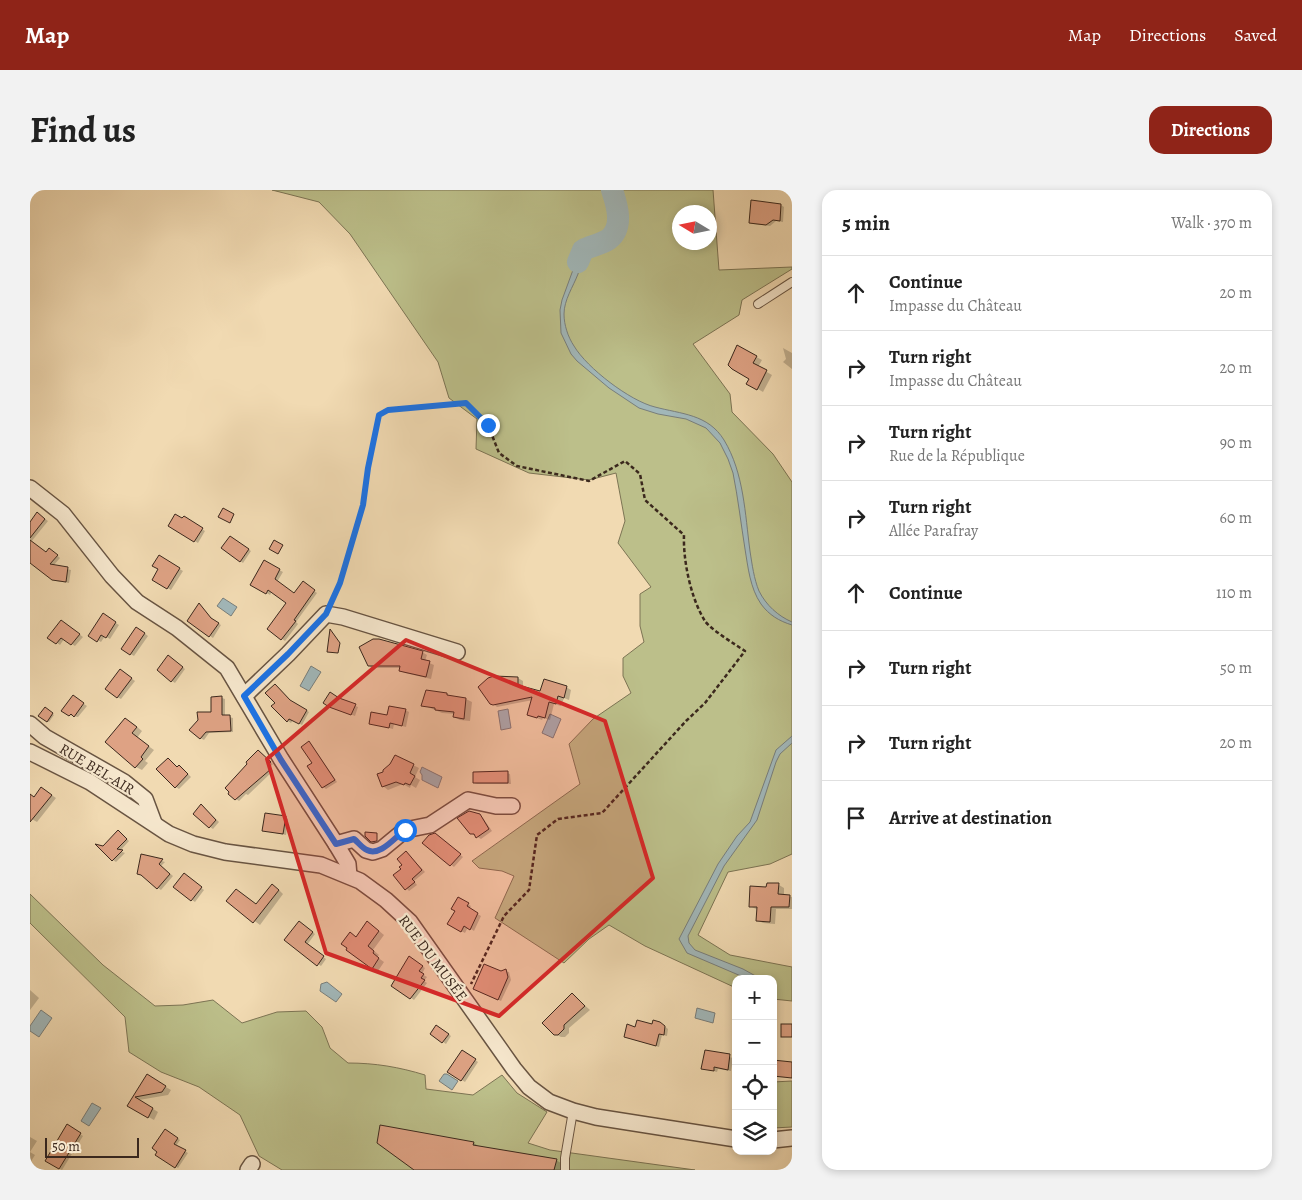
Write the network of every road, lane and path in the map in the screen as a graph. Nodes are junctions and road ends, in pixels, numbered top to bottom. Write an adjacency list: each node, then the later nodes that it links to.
1 (792, 282): 2 (lane)
2 (758, 304)
3 (30, 488): 6 (street)
4 (326, 614): 5 (street); 6 (street); 13 (path)
5 (456, 652)
6 (244, 696): 11 (street)
7 (30, 724): 10 (street, RUE BEL-AIR)
8 (30, 752): 10 (street, RUE DU MUSÉE)
9 (512, 806): 11 (street)
10 (154, 823): 12 (street, RUE DU MUSÉE)
11 (336, 844): 12 (street)
12 (349, 876): 13 (street, RUE DU MUSÉE)
13 (464, 998): 14 (street, RUE DU MUSÉE)
14 (573, 1111): 15 (street, RUE DU MUSÉE); 18 (lane)
15 (732, 1138)
16 (792, 1138): 17 (street)
17 (777, 1140)
18 (565, 1170)

